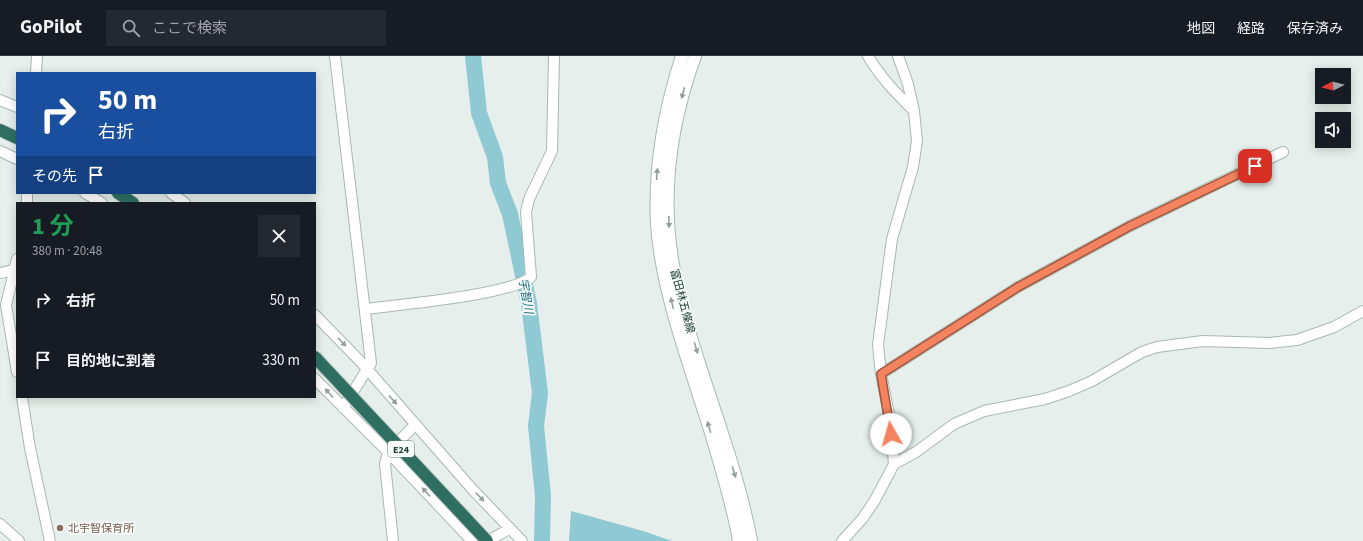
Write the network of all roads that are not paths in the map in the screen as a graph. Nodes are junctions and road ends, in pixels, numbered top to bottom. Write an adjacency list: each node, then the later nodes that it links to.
1 (37, 56): 8 (street)
2 (335, 56): 26 (street)
3 (554, 56): 26 (street)
4 (682, 56): 41 (main road, 富田林五條線, one-way to 4)
5 (695, 56): 42 (main road, 富田林五條線, one-way to 42)
6 (868, 56): 11 (street)
7 (898, 56): 11 (street)
8 (36, 72)
9 (0, 100): 10 (street)
10 (16, 107)
11 (914, 111): 32 (street)
12 (0, 130): 13 (highway)
13 (16, 138)
14 (0, 151): 16 (street)
15 (1283, 152): 32 (street)
16 (16, 159)
17 (87, 194): 20 (street)
18 (120, 194): 21 (highway)
19 (172, 194): 22 (street)
20 (100, 202)
21 (132, 202)
22 (184, 202)
23 (16, 263): 24 (street)
24 (14, 270): 25 (street); 30 (street)
25 (0, 273)
26 (365, 309): 31 (street)
27 (1363, 311): 38 (street)
28 (316, 316): 31 (street, one-way to 31)
29 (316, 358): 47 (highway, E24, bridge)
30 (16, 367)
31 (367, 371): 35 (street); 36 (street, one-way to 36)
32 (881, 374): 38 (street)
33 (316, 380): 35 (street, one-way to 33)
34 (22, 398): 44 (street)
35 (343, 408): 37 (street)
36 (415, 425): 37 (street); 40 (street, one-way to 40)
37 (388, 452): 45 (street); 46 (street, one-way to 37)
38 (894, 464): 49 (street)
39 (0, 524): 43 (street)
40 (509, 529): 47 (street); 48 (street)
41 (739, 537)
42 (751, 538)
43 (19, 541)
44 (50, 541)
45 (393, 541)
46 (472, 541)
47 (488, 541)
48 (522, 541)
49 (842, 541)

